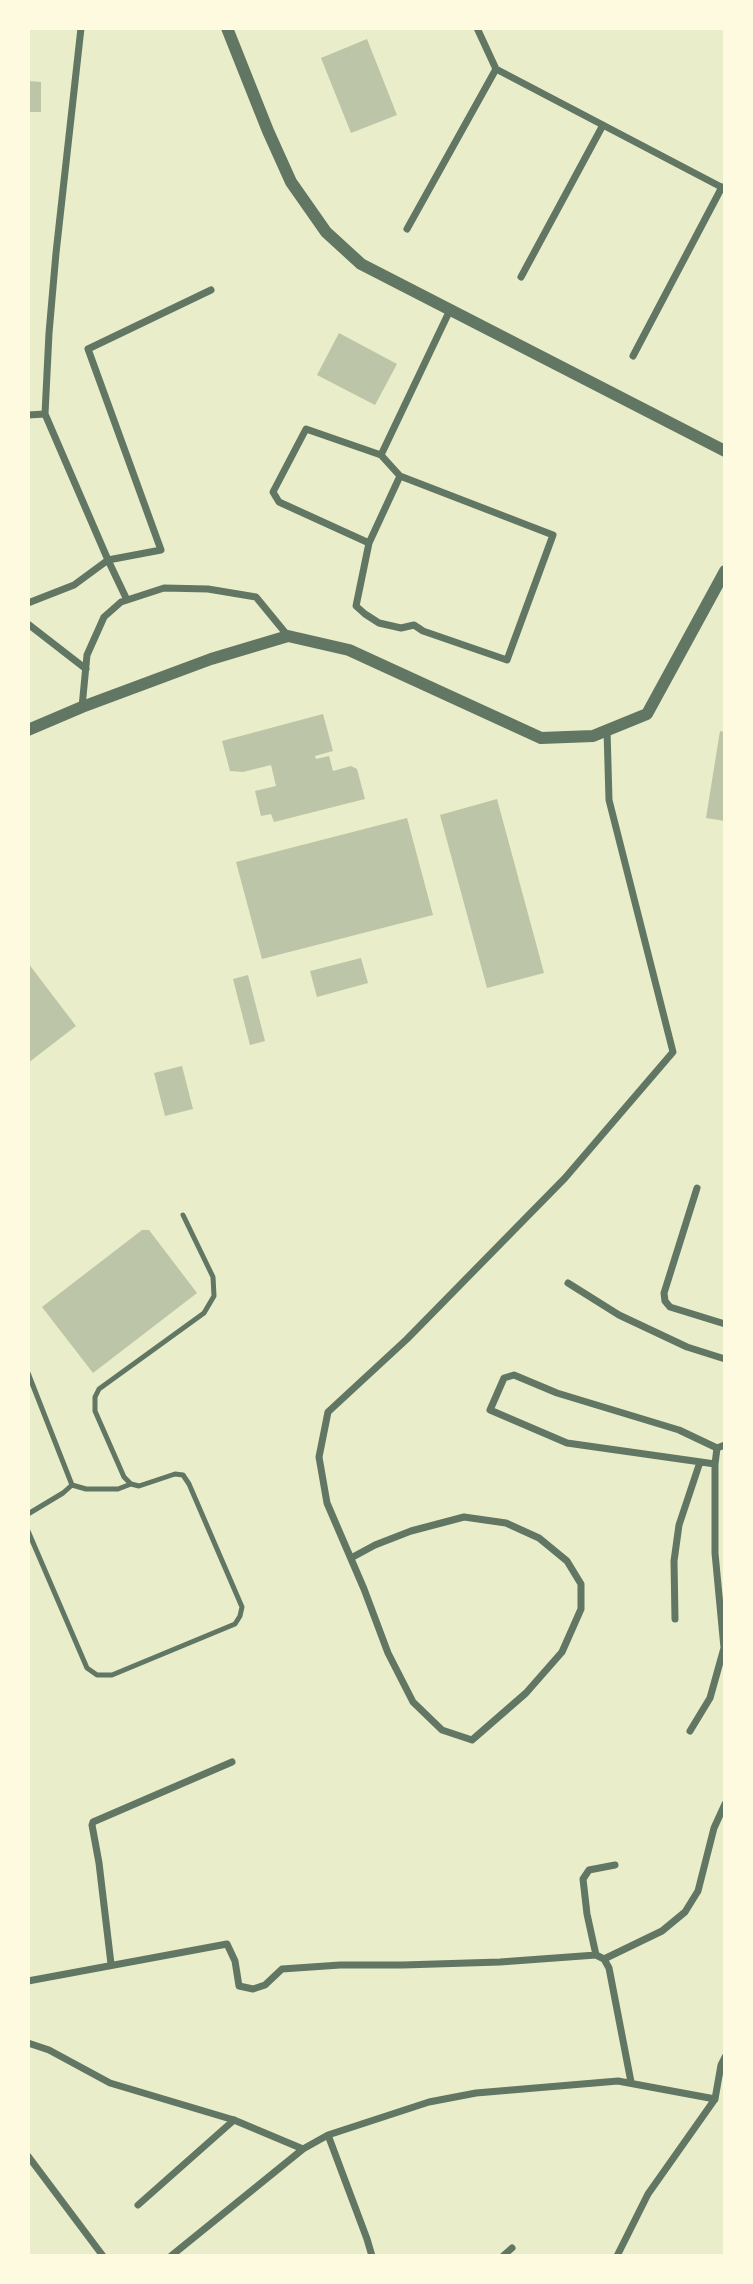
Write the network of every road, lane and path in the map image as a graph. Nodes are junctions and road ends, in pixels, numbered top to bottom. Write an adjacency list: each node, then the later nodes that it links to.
1 (81, 28): 12 (street)
2 (227, 28): 10 (street)
3 (477, 28): 4 (street)
4 (496, 69): 5 (street); 7 (street)
5 (603, 125): 6 (street); 8 (street)
6 (724, 188): 11 (street)
7 (407, 229)
8 (521, 277)
9 (211, 290): 18 (street)
10 (450, 310): 14 (street); 15 (street)
11 (634, 356)
12 (45, 414): 13 (street); 18 (street)
13 (28, 415)
14 (725, 451)
15 (381, 456): 16 (street); 17 (street)
16 (400, 476): 17 (street); 17 (street)
17 (369, 543)
18 (108, 560): 20 (street); 21 (street)
19 (725, 571): 27 (street)
20 (127, 600): 23 (street); 24 (street)
21 (28, 603)
22 (28, 624): 24 (street)
23 (288, 636): 25 (street); 27 (street)
24 (86, 668): 25 (street)
25 (82, 707): 26 (street)
26 (28, 730)
27 (607, 730): 41 (street)
28 (697, 1188): 31 (street)
29 (183, 1215): 37 (lane)
30 (568, 1283): 32 (street)
31 (725, 1324)
32 (725, 1359)
33 (28, 1373): 38 (lane)
34 (721, 1446): 35 (street); 36 (street)
35 (699, 1462): 36 (street); 42 (street)
36 (715, 1464): 43 (street)
37 (131, 1484): 38 (lane); 40 (lane)
38 (72, 1485): 39 (lane)
39 (28, 1514)
40 (28, 1531)
41 (351, 1558): 41 (street)
42 (675, 1619)
43 (690, 1731)
44 (232, 1762): 48 (street)
45 (725, 1804): 47 (street)
46 (615, 1865): 47 (street)
47 (600, 1957): 48 (street); 52 (street)
48 (111, 1964): 49 (street)
49 (28, 1981)
50 (28, 2043): 54 (street)
51 (724, 2063): 53 (street)
52 (631, 2082): 53 (street); 55 (street)
53 (715, 2099): 64 (street)
54 (234, 2120): 56 (street); 58 (street)
55 (328, 2136): 56 (street); 62 (street)
56 (303, 2149): 61 (street)
57 (28, 2156): 60 (street)
58 (138, 2205)
59 (512, 2248): 63 (street)
60 (103, 2256)
61 (171, 2256)
62 (372, 2256)
63 (503, 2256)
64 (617, 2256)

